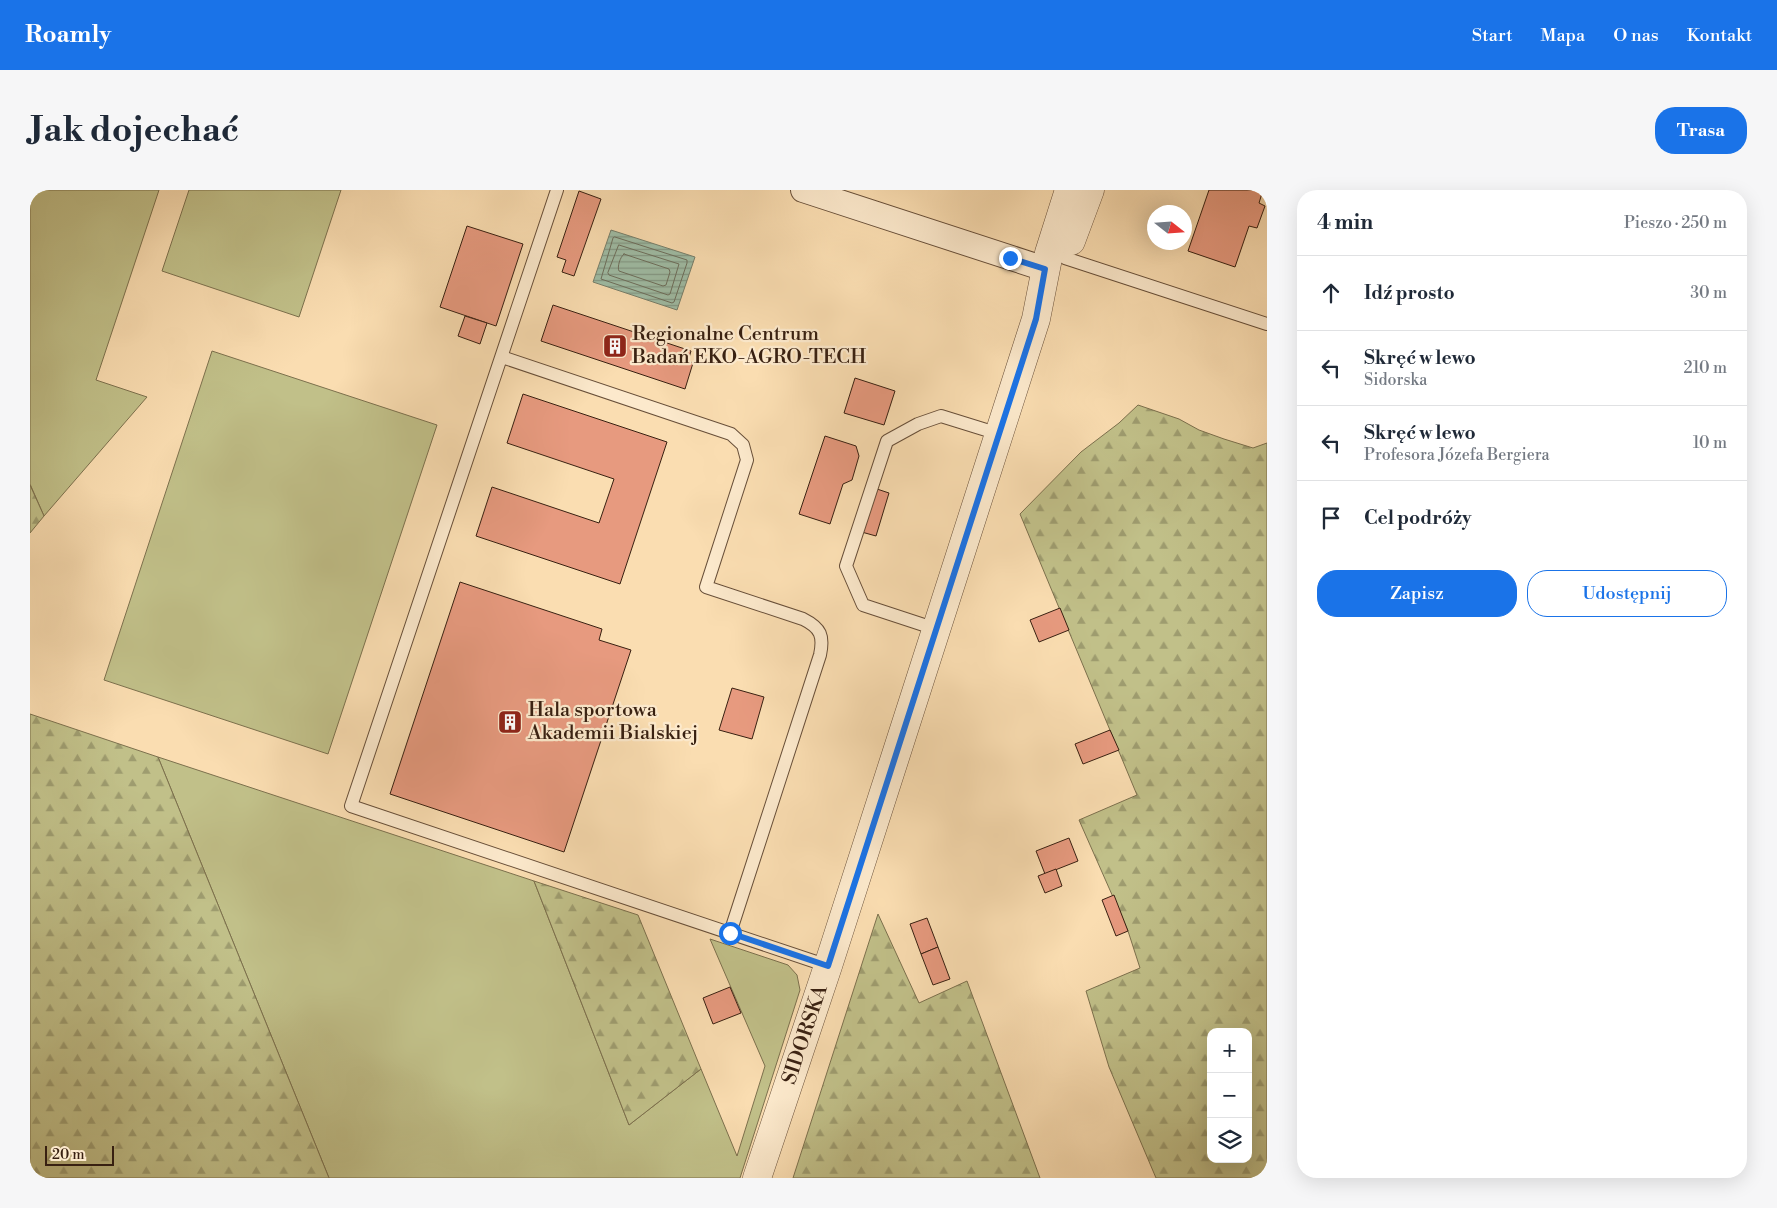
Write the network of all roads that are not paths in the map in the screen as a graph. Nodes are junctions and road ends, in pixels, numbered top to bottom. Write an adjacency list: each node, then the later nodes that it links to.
1 (557, 190): 7 (lane)
2 (803, 190): 5 (street)
3 (1069, 190): 5 (street, SIDORSKA)
4 (1090, 190): 5 (street, SIDORSKA)
5 (1054, 263): 6 (lane); 8 (street, SIDORSKA)
6 (1267, 324)
7 (502, 357): 10 (lane); 10 (lane)
8 (999, 434): 9 (street, SIDORSKA); 9 (lane)
9 (936, 629): 11 (street, SIDORSKA)
10 (730, 933): 11 (lane)
11 (828, 966): 12 (street, SIDORSKA)
12 (757, 1178)

